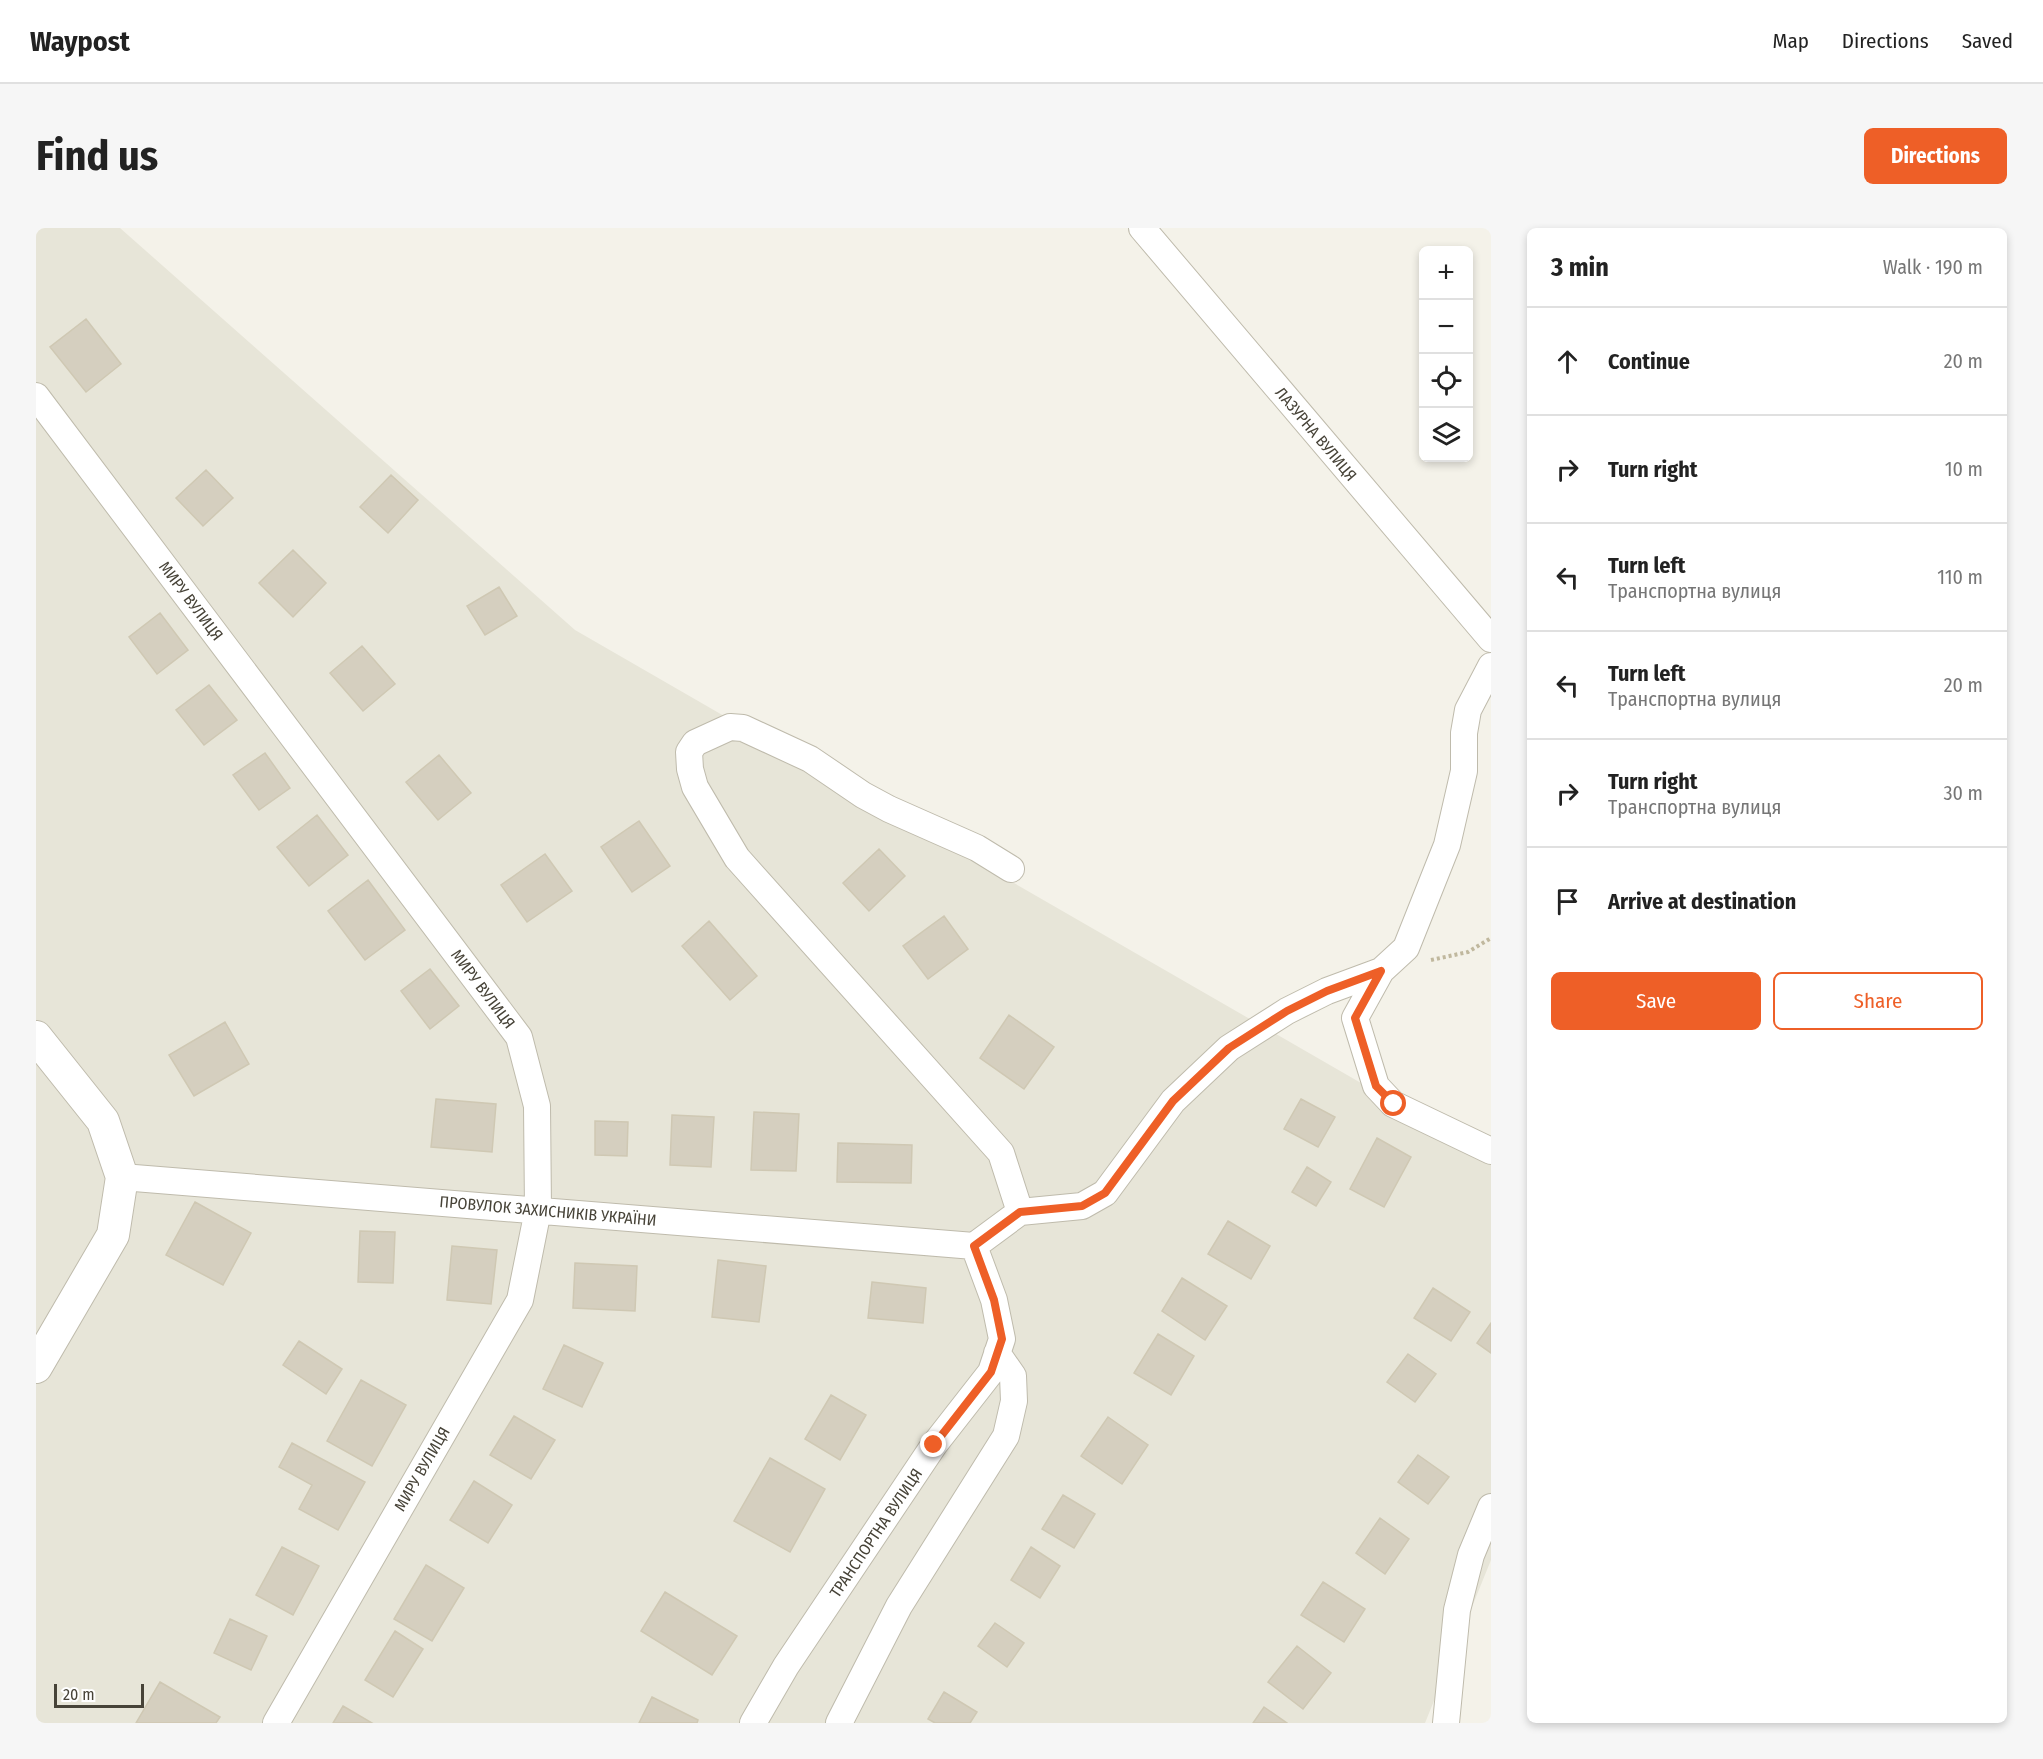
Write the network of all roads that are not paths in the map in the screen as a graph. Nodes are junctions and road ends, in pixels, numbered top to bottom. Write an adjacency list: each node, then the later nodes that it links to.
1 (1142, 228): 3 (street, ЛАЗУРНА ВУЛИЦЯ)
2 (36, 396): 10 (street, МИРУ ВУЛИЦЯ)
3 (1491, 639)
4 (1491, 666): 6 (street)
5 (1011, 870): 11 (street)
6 (1381, 971): 8 (street); 11 (street)
7 (36, 1037): 9 (street)
8 (1491, 1150)
9 (122, 1177): 10 (street, ПРОВУЛОК ЗАХИСНИКІВ УКРАЇНИ); 14 (street)
10 (538, 1210): 12 (street, ПРОВУЛОК ЗАХИСНИКІВ УКРАЇНИ); 16 (street, МИРУ ВУЛИЦЯ)
11 (1020, 1212): 12 (street)
12 (974, 1246): 13 (street, ТРАНСПОРТНА ВУЛИЦЯ)
13 (997, 1353): 17 (street, ТРАНСПОРТНА ВУЛИЦЯ); 18 (street)
14 (36, 1367)
15 (1491, 1507): 19 (street)
16 (276, 1723)
17 (753, 1723)
18 (839, 1723)
19 (1446, 1723)

